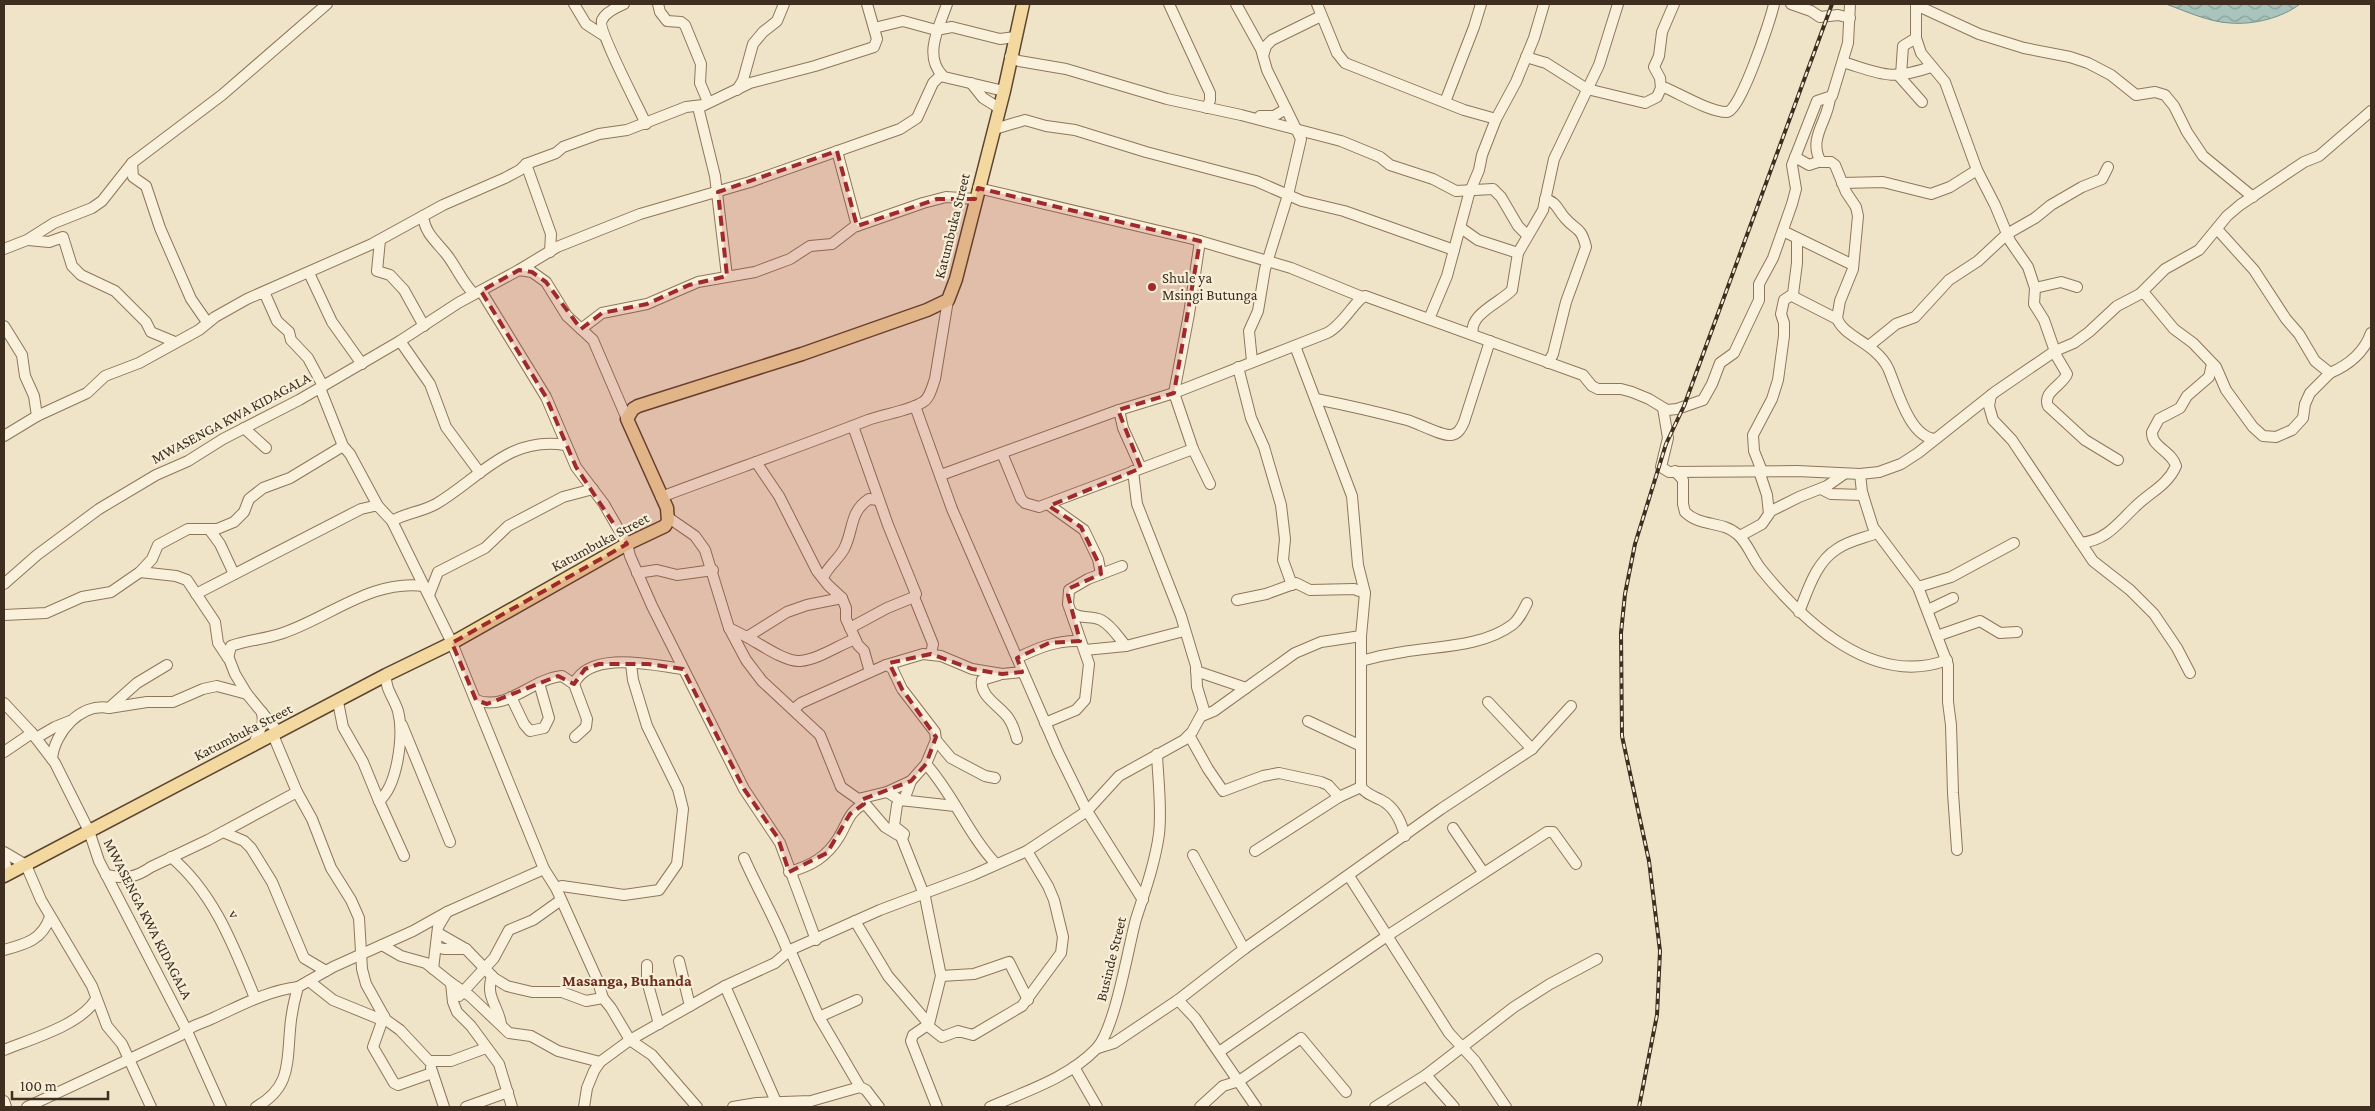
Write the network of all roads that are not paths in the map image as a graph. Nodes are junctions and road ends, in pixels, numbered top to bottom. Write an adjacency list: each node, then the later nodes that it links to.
1 (327, 4): 57 (street)
2 (574, 4): 24 (street)
3 (624, 4): 24 (street)
4 (658, 4): 42 (street)
5 (784, 4): 37 (street)
6 (867, 4): 22 (street)
7 (947, 4): 23 (street)
8 (1023, 4): 25 (main road, Katumbuka Street)
9 (1169, 4): 45 (street)
10 (1236, 4): 27 (street)
11 (1317, 4): 20 (street)
12 (1481, 4): 40 (street)
13 (1544, 4): 29 (street)
14 (1618, 4): 35 (street)
15 (1674, 4): 36 (street)
16 (1774, 4): 36 (street)
17 (1791, 4): 21 (street)
18 (1850, 4): 21 (street)
19 (1916, 4): 26 (street); 68 (street)
20 (1321, 16): 27 (street); 40 (street)
21 (1850, 18): 30 (street)
22 (874, 28): 23 (street); 37 (street)
23 (937, 30): 25 (street); 32 (street)
24 (603, 35): 50 (street)
25 (1015, 37): 28 (main road, Katumbuka Street)
26 (1916, 38): 31 (street); 33 (street)
27 (1263, 56): 46 (street)
28 (1010, 57): 38 (main road, Katumbuka Street); 45 (street)
29 (1526, 57): 35 (street); 49 (street)
30 (1843, 62): 33 (street); 39 (street)
31 (1931, 67): 33 (street); 61 (street)
32 (942, 75): 34 (street); 54 (street, MWASENGA KWA KIDAGALA)
33 (1900, 76): 41 (street)
34 (971, 83): 38 (street); 44 (street)
35 (1586, 88): 36 (street); 69 (street)
36 (1661, 88)
37 (736, 91): 42 (street)
38 (1004, 91): 44 (main road, Katumbuka Street)
39 (1830, 97): 43 (street); 51 (street)
40 (1445, 102): 49 (street)
41 (1922, 102)
42 (705, 103): 50 (street); 65 (street)
43 (1814, 107): 51 (street); 55 (street)
44 (999, 108): 52 (main road, Katumbuka Street)
45 (1207, 108): 48 (street)
46 (1286, 109): 48 (street); 53 (street)
47 (2371, 110): 68 (street)
48 (1242, 115): 53 (street)
49 (1496, 119): 60 (street)
50 (646, 124): 58 (street)
51 (1820, 126): 56 (street)
52 (994, 127): 66 (main road, Katumbuka Street); 67 (street)
53 (1296, 129): 64 (street); 67 (street)
54 (836, 151): 65 (street, MWASENGA KWA KIDAGALA); 71 (street)
55 (1795, 158): 56 (street); 74 (street)
56 (1821, 161): 62 (street)
57 (132, 164): 78 (street); 100 (street)
58 (526, 164): 70 (street); 83 (street)
59 (2108, 167): 75 (street)
60 (1479, 170): 63 (street); 64 (street)
61 (1977, 170): 62 (street); 75 (street)
62 (1842, 183): 86 (street)
63 (1490, 188): 64 (street); 76 (street)
64 (1471, 190): 72 (street)
65 (718, 192): 83 (street, MWASENGA KWA KIDAGALA); 89 (street)
66 (976, 193): 71 (street); 80 (street); 97 (main road, Katumbuka Street)
67 (1288, 195): 82 (street); 85 (street)
68 (2253, 197): 73 (street)
69 (1545, 199): 76 (street); 115 (street)
70 (423, 216): 79 (street); 92 (street)
71 (857, 226): 89 (street)
72 (1460, 228): 82 (street); 84 (street)
73 (2217, 229): 94 (street); 119 (street)
74 (1783, 231): 77 (street); 125 (street)
75 (2007, 234): 91 (street); 110 (street)
76 (1527, 235): 84 (street)
77 (1797, 239): 86 (street); 95 (street)
78 (26, 240): 81 (street); 106 (street)
79 (380, 240): 88 (street); 102 (street)
80 (1200, 241): 85 (street); 121 (street)
81 (4, 249)
82 (1454, 250): 98 (street)
83 (550, 252): 87 (street, MWASENGA KWA KIDAGALA)
84 (1518, 253): 105 (street)
85 (1268, 263): 96 (street); 114 (street)
86 (1853, 264): 99 (street)
87 (519, 270): 92 (street, MWASENGA KWA KIDAGALA); 103 (street)
88 (308, 273): 93 (street); 116 (street)
89 (728, 276): 103 (street)
90 (2077, 287): 91 (street)
91 (2035, 288): 112 (street)
92 (478, 292): 102 (street, MWASENGA KWA KIDAGALA); 135 (street)
93 (260, 294): 100 (street); 120 (street)
94 (2140, 294): 112 (street); 117 (street)
95 (1792, 296): 99 (street); 144 (street)
96 (1362, 297): 98 (street); 111 (street)
97 (948, 300): 124 (street); 130 (main road, Katumbuka Street)
98 (1429, 318): 105 (street)
99 (1837, 319): 110 (street)
100 (207, 322): 109 (street)
101 (4, 326): 129 (street)
102 (424, 326): 108 (street, MWASENGA KWA KIDAGALA)
103 (581, 329): 130 (street)
104 (2371, 333): 119 (street)
105 (1472, 335): 107 (street)
106 (160, 337): 109 (street); 113 (street)
107 (1490, 340): 115 (street); 123 (street)
108 (400, 341): 116 (street, MWASENGA KWA KIDAGALA); 145 (street)
109 (175, 342): 113 (street)
110 (1870, 345): 134 (street)
111 (1295, 346): 114 (street); 123 (street)
112 (2055, 351): 122 (street); 140 (street)
113 (160, 352): 129 (street)
114 (1252, 361): 118 (street)
115 (1548, 363): 125 (street)
116 (362, 364): 120 (street, MWASENGA KWA KIDAGALA)
117 (2212, 364): 119 (street); 164 (street)
118 (1238, 367): 121 (street); 176 (street)
119 (2330, 373)
120 (322, 387): 132 (street, MWASENGA KWA KIDAGALA); 136 (street)
121 (1174, 393): 126 (street); 138 (street)
122 (1991, 396): 127 (street); 128 (street)
123 (1316, 399): 180 (street)
124 (915, 406): 131 (street); 148 (street)
125 (1663, 408): 143 (street)
126 (1119, 410): 139 (street); 142 (street)
127 (1973, 410): 128 (street); 134 (street)
128 (1989, 411): 164 (street)
129 (38, 416): 133 (street)
130 (627, 419): 153 (main road, Katumbuka Street)
131 (854, 426): 141 (street); 154 (street)
132 (244, 428): 137 (street); 175 (street, MWASENGA KWA KIDAGALA)
133 (4, 436)
134 (1935, 439): 147 (street)
135 (565, 445): 145 (street); 150 (street)
136 (343, 446): 156 (street); 160 (street)
137 (266, 448)
138 (1193, 449): 142 (street); 149 (street)
139 (1002, 452): 148 (street); 155 (street)
140 (2118, 460)
141 (756, 462): 153 (street); 174 (street)
142 (1137, 470): 155 (street); 192 (street)
143 (1675, 471): 144 (street); 162 (street)
144 (1760, 471): 146 (street); 157 (street)
145 (480, 473): 159 (street)
146 (1844, 474): 147 (street); 151 (street)
147 (1860, 474): 152 (street)
148 (941, 475): 206 (street)
149 (1210, 484)
150 (593, 489): 165 (street); 178 (street)
151 (1822, 489): 152 (street); 157 (street)
152 (1863, 495): 161 (street)
153 (661, 498): 158 (main road, Katumbuka Street)
154 (879, 500): 174 (street); 181 (street)
155 (1049, 505): 173 (street)
156 (378, 506): 159 (street); 168 (street)
157 (1769, 512): 162 (street)
158 (668, 518): 165 (main road, Katumbuka Street); 169 (street)
159 (392, 521): 178 (street)
160 (209, 529): 166 (street); 170 (street)
161 (1876, 533): 177 (street); 188 (street)
162 (1740, 536): 188 (street)
163 (2014, 543): 177 (street)
164 (2081, 543): 216 (street)
165 (627, 544): 171 (street); 200 (main road, Katumbuka Street)
166 (227, 556): 168 (street); 172 (street)
167 (1122, 566): 173 (street)
168 (245, 568): 172 (street)
169 (713, 570): 171 (street); 190 (street)
170 (140, 572): 179 (street); 189 (street)
171 (637, 573): 212 (street)
172 (234, 574): 179 (street)
173 (1101, 574): 187 (street)
174 (823, 578): 182 (street)
175 (4, 584)
176 (1292, 585): 180 (street); 184 (street)
177 (1918, 587): 186 (street)
178 (426, 590): 200 (street); 201 (street)
179 (196, 594): 194 (street)
180 (1365, 594): 195 (street)
181 (914, 597): 191 (street); 204 (street)
182 (842, 598): 191 (street); 197 (street)
183 (1953, 598): 186 (street)
184 (1237, 600)
185 (1527, 603): 208 (street)
186 (1928, 610): 196 (street)
187 (1071, 612): 199 (street); 202 (street)
188 (1799, 612): 207 (street)
189 (4, 615)
190 (729, 628): 197 (street); 230 (street)
191 (850, 628): 198 (street)
192 (1184, 631): 202 (street); 215 (street)
193 (2017, 632): 196 (street)
194 (216, 635): 201 (street); 205 (street)
195 (1361, 636): 208 (street); 221 (street)
196 (1937, 636): 207 (street)
197 (747, 637): 198 (street)
198 (855, 640): 213 (street)
199 (1080, 641): 203 (street); 206 (street)
200 (452, 643): 218 (main road, Katumbuka Street); 224 (street)
201 (231, 646): 205 (street)
202 (1126, 646): 203 (street)
203 (1085, 650): 236 (street)
204 (931, 654): 211 (street); 217 (street)
205 (228, 658): 222 (street)
206 (1017, 658): 214 (street)
207 (1947, 660): 268 (street)
208 (1361, 661): 243 (street)
209 (167, 664): 229 (street)
210 (631, 664): 212 (street); 220 (street); 285 (street)
211 (886, 665): 213 (street); 242 (street)
212 (683, 669): 280 (street)
213 (870, 672): 230 (street)
214 (1022, 672): 217 (street); 236 (street)
215 (1196, 672): 221 (street); 232 (street)
216 (2190, 673)
217 (1002, 674): 241 (street)
218 (386, 675): 225 (main road, Katumbuka Street); 233 (street)
219 (539, 683): 220 (street); 223 (street); 223 (street)
220 (574, 684): 240 (street)
221 (1246, 688): 232 (street)
222 (247, 694): 229 (street); 231 (street)
223 (511, 697): 224 (street)
224 (476, 700): 279 (street)
225 (338, 702): 237 (main road, Katumbuka Street); 257 (street)
226 (1488, 702): 245 (street)
227 (4, 703): 239 (street, MWASENGA KWA KIDAGALA)
228 (1571, 706): 245 (street)
229 (109, 708): 235 (street)
230 (794, 710): 258 (street)
231 (262, 711): 237 (street); 244 (street)
232 (1202, 716): 238 (street)
233 (400, 720): 257 (street); 266 (street)
234 (1308, 721): 243 (street)
235 (70, 722): 239 (street); 248 (street)
236 (1045, 723): 260 (street)
237 (276, 734): 244 (main road, Katumbuka Street); 253 (street)
238 (1190, 735): 247 (street); 255 (street)
239 (34, 736): 246 (street); 248 (street, MWASENGA KWA KIDAGALA)
240 (575, 737)
241 (1017, 738)
242 (936, 740): 249 (street); 250 (street)
243 (1360, 745): 252 (street)
244 (253, 746): 262 (main road, Katumbuka Street)
245 (1532, 749): 264 (street)
246 (4, 752)
247 (1157, 754): 260 (street); 288 (street, Businde Street)
248 (52, 759): 262 (street, MWASENGA KWA KIDAGALA)
249 (926, 764): 251 (street); 259 (street)
250 (995, 778)
251 (911, 781): 254 (street); 256 (street)
252 (1361, 788): 255 (street); 264 (street)
253 (297, 792): 263 (street); 301 (street)
254 (887, 792): 256 (street); 258 (street)
255 (1339, 797): 267 (street)
256 (902, 800): 259 (street); 265 (street)
257 (379, 801): 272 (street)
258 (862, 802): 265 (street); 280 (street)
259 (955, 806): 276 (street)
260 (1087, 811): 269 (street); 288 (street)
261 (1453, 828): 281 (street)
262 (89, 831): 278 (main road, Katumbuka Street); 283 (street, MWASENGA KWA KIDAGALA)
263 (223, 832): 273 (street); 307 (street)
264 (1405, 836): 284 (street)
265 (902, 839): 286 (street)
266 (450, 842)
267 (1255, 850)
268 (1957, 850)
269 (1027, 851): 276 (street); 319 (street)
270 (4, 852): 278 (street)
271 (1193, 855): 298 (street)
272 (404, 856)
273 (171, 857): 283 (street); 315 (street, v)
274 (744, 858): 300 (street)
275 (4, 859): 282 (street)
276 (996, 864): 286 (street)
277 (1576, 864): 281 (street)
278 (26, 865): 282 (main road, Katumbuka Street); 290 (street)
279 (544, 869): 285 (street); 289 (street)
280 (789, 872): 294 (street)
281 (1483, 872): 293 (street)
282 (6, 875)
283 (106, 875): 328 (street, MWASENGA KWA KIDAGALA)
284 (1349, 876): 293 (street); 298 (street)
285 (556, 888): 287 (street)
286 (923, 894): 291 (street); 309 (street)
287 (561, 900): 305 (street); 316 (street)
288 (1143, 900): 331 (street, Businde Street)
289 (447, 912): 292 (street); 295 (street)
290 (50, 916): 299 (street); 317 (street)
291 (855, 922): 294 (street); 327 (street)
292 (438, 933): 296 (street); 297 (street)
293 (1387, 936): 332 (street); 334 (street)
294 (816, 940): 300 (street)
295 (382, 945): 301 (street); 306 (street)
296 (436, 947): 297 (street); 306 (street)
297 (466, 949): 305 (street)
298 (1244, 949): 320 (street)
299 (4, 950)
300 (789, 951): 312 (street); 323 (street)
301 (362, 953): 307 (street); 324 (street)
302 (1596, 960): 332 (street)
303 (679, 961): 322 (street)
304 (647, 965): 325 (street)
305 (485, 966): 308 (street); 314 (street)
306 (433, 969): 311 (street)
307 (326, 971): 310 (street)
308 (492, 976): 316 (street); 326 (street)
309 (941, 976): 319 (street); 327 (street)
310 (309, 981): 313 (street); 324 (street)
311 (451, 983): 314 (street); 321 (street)
312 (725, 986): 322 (street); 346 (street)
313 (298, 988): 315 (street); 351 (street)
314 (464, 992): 321 (street); 326 (street)
315 (254, 998): 328 (street)
316 (603, 998): 329 (street)
317 (96, 999): 333 (street); 335 (street)
318 (857, 1000): 323 (street)
319 (1028, 1000): 327 (street)
320 (1178, 1000): 331 (street); 334 (street)
321 (453, 1002): 330 (street)
322 (690, 1006): 325 (street)
323 (819, 1017): 342 (street)
324 (383, 1018): 336 (street); 339 (street)
325 (659, 1024): 329 (street)
326 (501, 1025): 337 (street)
327 (928, 1025): 359 (street)
328 (186, 1029): 335 (street); 350 (street, MWASENGA KWA KIDAGALA)
329 (630, 1040): 337 (street); 356 (street)
330 (486, 1048): 336 (street); 343 (street)
331 (1098, 1048): 338 (street, Businde Street)
332 (1462, 1048): 340 (street); 366 (street)
333 (4, 1050)
334 (1219, 1052): 341 (street)
335 (129, 1061): 348 (street); 349 (street)
336 (429, 1061): 339 (street)
337 (600, 1062): 355 (street)
338 (1074, 1067): 360 (street, Businde Street); 361 (street)
339 (432, 1073): 352 (street)
340 (1426, 1074): 364 (street); 365 (street)
341 (1238, 1081): 344 (street); 362 (street); 363 (street)
342 (860, 1087): 346 (street); 358 (street)
343 (508, 1092): 353 (street); 354 (street)
344 (1346, 1092)
345 (4, 1102): 347 (street)
346 (777, 1104): 357 (street)
347 (6, 1107)
348 (28, 1107)
349 (151, 1107)
350 (221, 1107)
351 (256, 1107)
352 (444, 1107)
353 (466, 1107)
354 (512, 1107)
355 (584, 1107)
356 (697, 1107)
357 (733, 1107)
358 (879, 1107)
359 (937, 1107)
360 (990, 1107)
361 (1097, 1107)
362 (1200, 1107)
363 (1256, 1107)
364 (1375, 1107)
365 (1454, 1107)
366 (1506, 1107)

